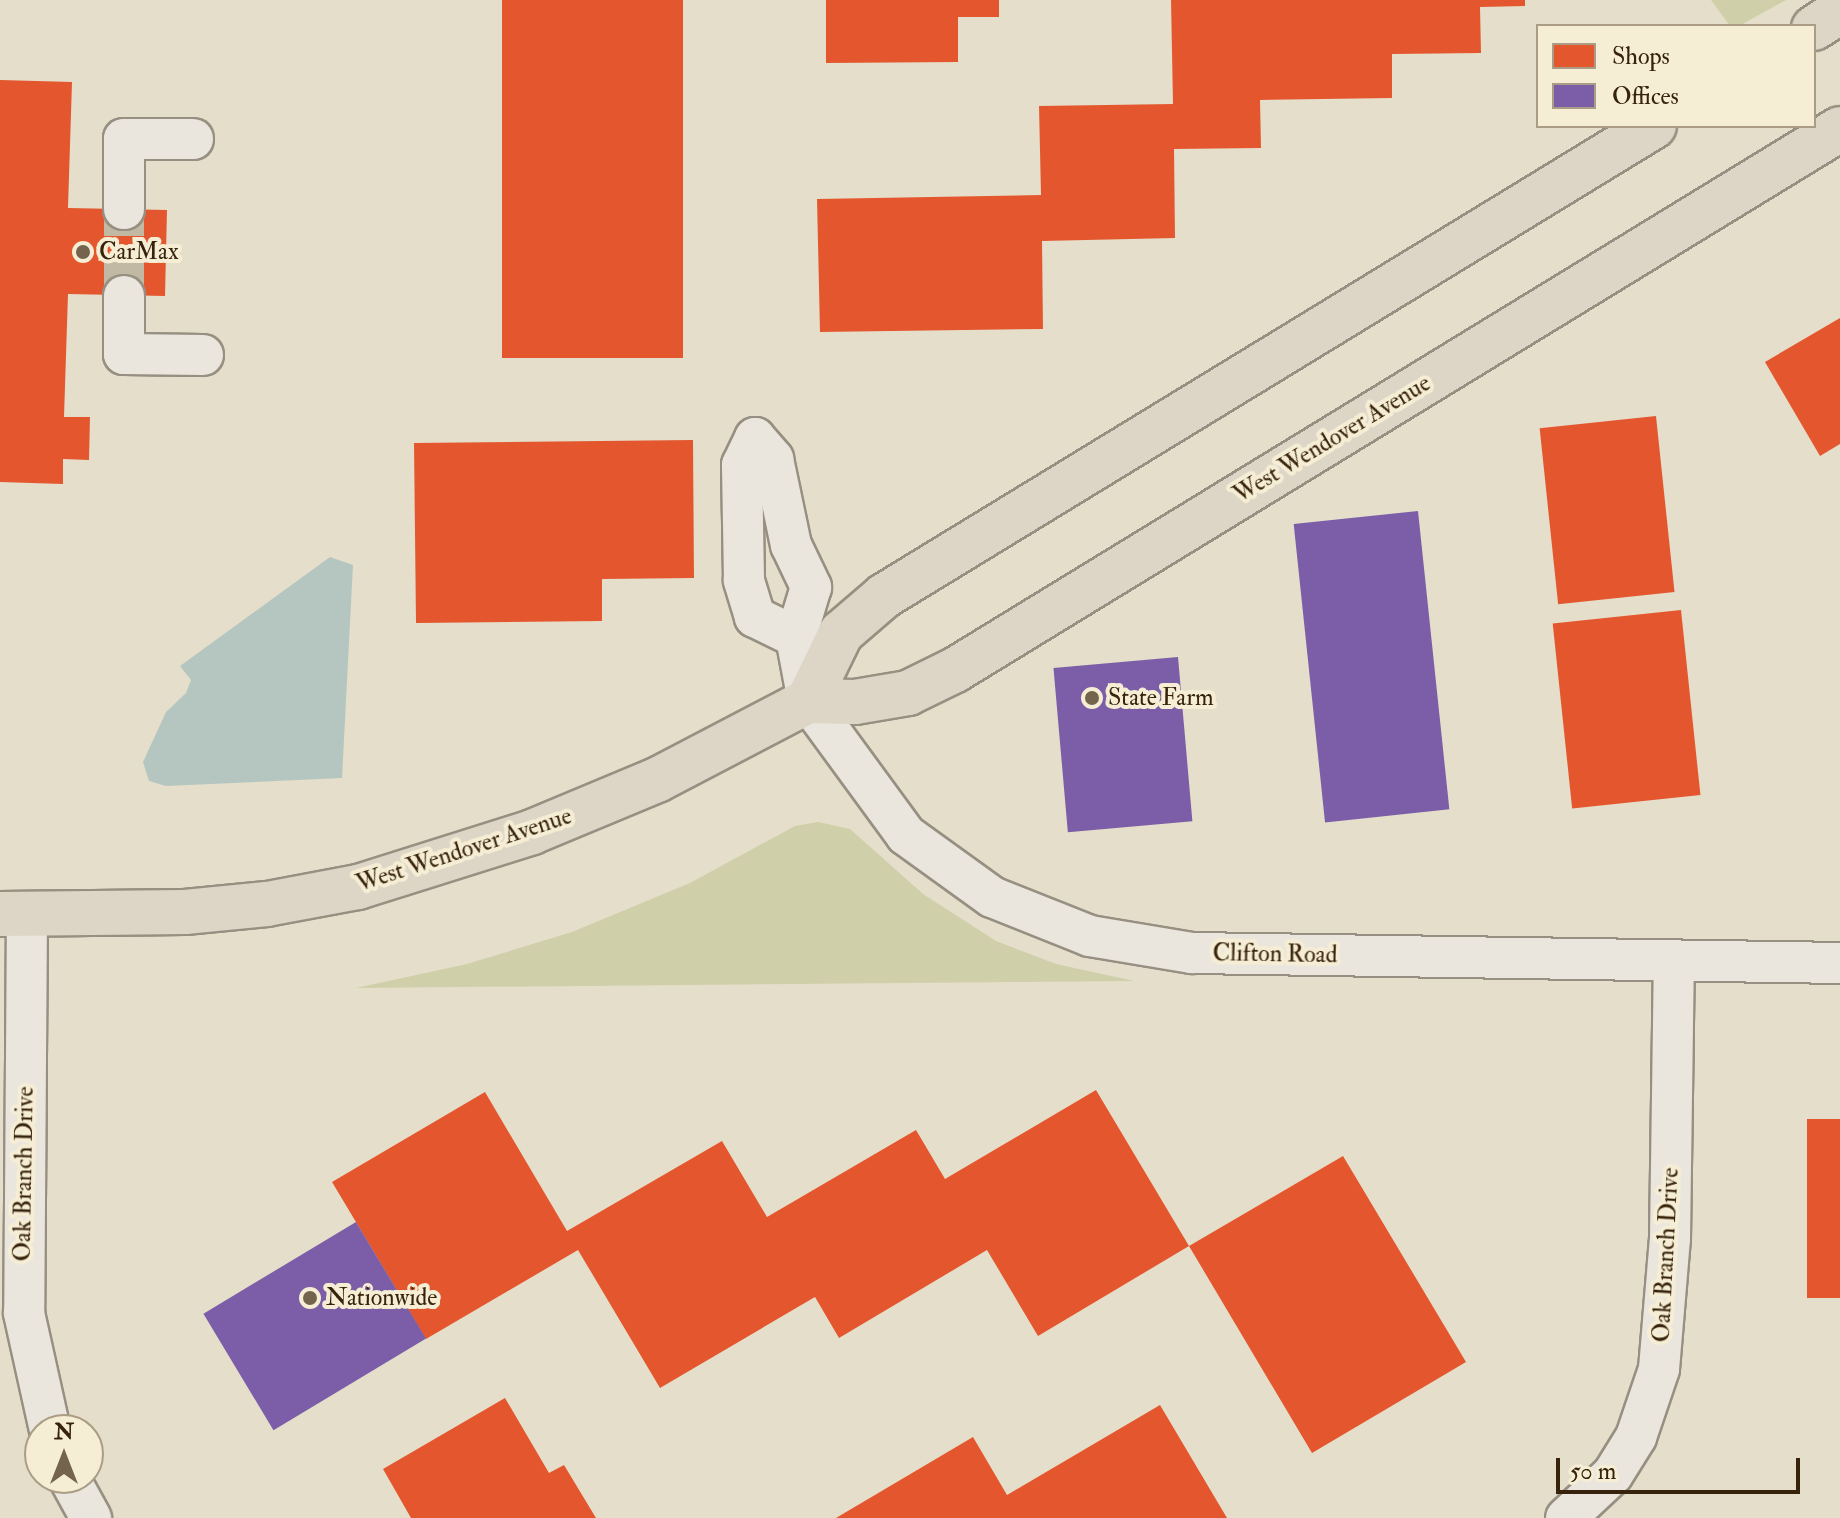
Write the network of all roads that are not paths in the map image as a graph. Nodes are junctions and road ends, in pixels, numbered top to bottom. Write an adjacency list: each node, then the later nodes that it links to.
1 (1840, 12): 2 (highway)
2 (1816, 27)
3 (1651, 128): 10 (highway)
4 (1840, 129): 10 (highway, West Wendover Avenue)
5 (193, 139): 6 (street)
6 (124, 209)
7 (124, 296): 8 (street)
8 (203, 355)
9 (796, 637): 10 (street)
10 (808, 701): 11 (highway, West Wendover Avenue); 12 (street, Clifton Road)
11 (13, 914): 14 (street, Oak Branch Drive)
12 (1674, 960): 13 (street, Clifton Road); 17 (street, Oak Branch Drive)
13 (1840, 963)
14 (46, 1414)
15 (78, 1494): 16 (street)
16 (91, 1518)
17 (1566, 1518)

